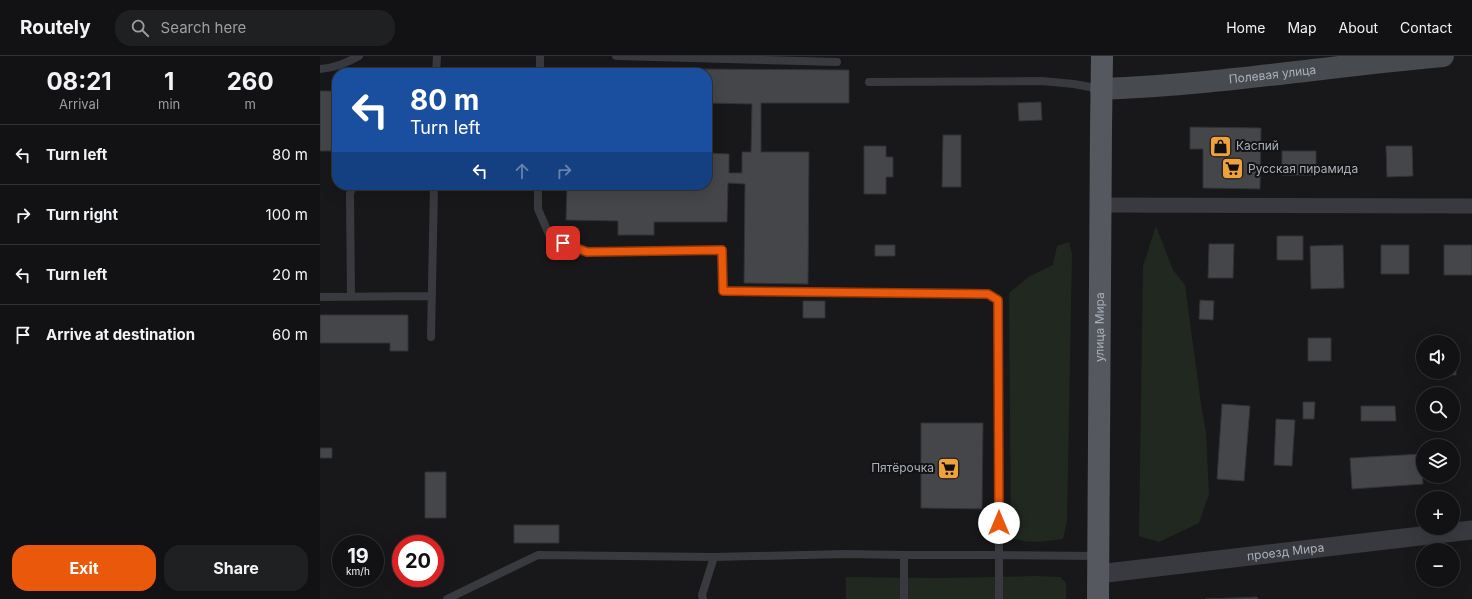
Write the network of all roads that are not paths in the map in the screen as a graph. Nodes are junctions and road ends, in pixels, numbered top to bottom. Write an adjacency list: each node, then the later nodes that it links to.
1 (359, 56): 10 (lane)
2 (437, 56): 8 (lane)
3 (540, 56): 9 (lane)
4 (616, 56): 7 (lane)
5 (1102, 56): 12 (main road, улица Мира)
6 (1443, 56): 12 (main road, Полевая улица)
7 (837, 62)
8 (436, 68)
9 (540, 68)
10 (320, 69)
11 (869, 82): 12 (lane)
12 (1101, 89): 16 (main road, улица Мира)
13 (351, 190): 20 (lane)
14 (434, 190): 18 (lane)
15 (538, 190): 24 (lane)
16 (1100, 205): 17 (street); 26 (main road, улица Мира)
17 (1472, 206)
18 (432, 296): 20 (lane); 21 (lane)
19 (320, 297): 20 (lane)
20 (351, 297)
21 (431, 337)
22 (1472, 530): 26 (street, проезд Мира)
23 (904, 555): 24 (lane); 25 (lane); 29 (lane)
24 (999, 555): 26 (lane); 30 (lane)
25 (714, 557): 27 (lane); 28 (lane)
26 (1098, 565): 31 (main road, улица Мира)
27 (447, 599)
28 (703, 599)
29 (904, 599)
30 (999, 599)
31 (1098, 599)

